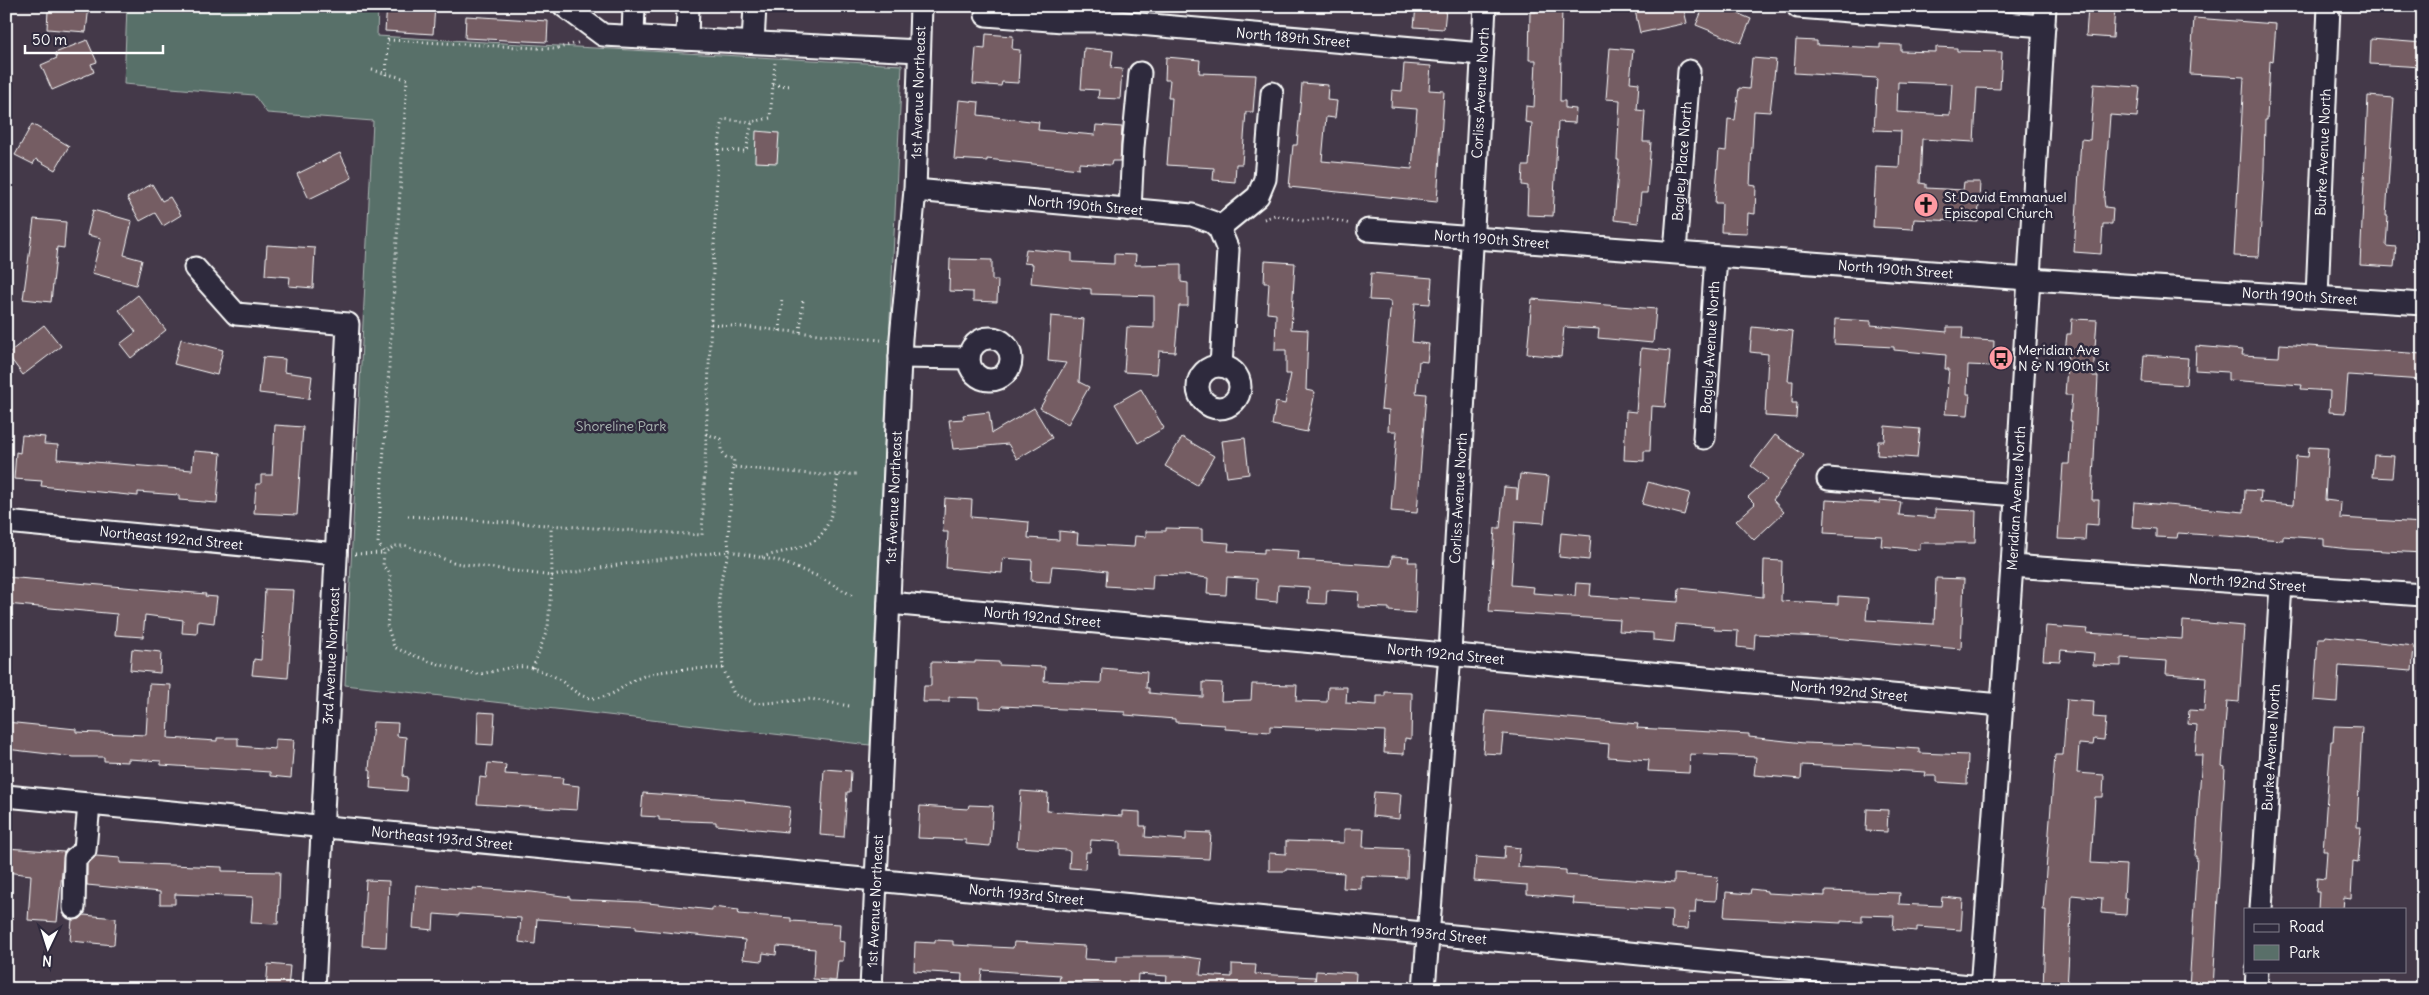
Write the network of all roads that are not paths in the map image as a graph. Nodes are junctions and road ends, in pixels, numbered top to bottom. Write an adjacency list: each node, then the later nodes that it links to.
1 (564, 6): 10 (street)
2 (634, 6): 13 (street)
3 (688, 6): 14 (street)
4 (755, 6): 15 (street)
5 (921, 6): 16 (street, 1st Avenue Northeast)
6 (1485, 6): 17 (street, Corliss Avenue North)
7 (2330, 6): 30 (street, Burke Avenue North)
8 (1798, 7): 12 (street)
9 (1098, 13): 11 (street, North 189th Street); 17 (street, North 189th Street)
10 (586, 14): 13 (street)
11 (986, 15)
12 (2045, 16): 29 (street, Meridian Avenue North)
13 (633, 36): 14 (street)
14 (687, 39): 15 (street)
15 (753, 42): 16 (street)
16 (920, 51): 21 (street, 1st Avenue Northeast)
17 (1482, 54): 25 (street, Corliss Avenue North)
18 (1689, 71): 26 (street, Bagley Place North)
19 (1140, 72): 22 (street)
20 (1272, 93): 23 (street)
21 (915, 190): 22 (street, North 190th Street); 32 (street, 1st Avenue Northeast)
22 (1130, 210): 23 (street, North 190th Street)
23 (1219, 228): 34 (street)
24 (1368, 230): 25 (street, North 190th Street)
25 (1474, 238): 26 (street, North 190th Street); 44 (street, Corliss Avenue North)
26 (1676, 252): 27 (street, North 190th Street)
27 (1716, 256): 29 (street, North 190th Street); 35 (street, Bagley Avenue North)
28 (195, 268): 39 (street, 3rd Avenue Northeast)
29 (2029, 280): 30 (street, North 190th Street); 37 (street, Meridian Avenue North)
30 (2317, 298): 31 (street, North 190th Street)
31 (2423, 304)
32 (900, 357): 33 (street); 43 (street, 1st Avenue Northeast)
33 (969, 358)
34 (1221, 366)
35 (1704, 438)
36 (1828, 479): 37 (street)
37 (2016, 495): 40 (street, Meridian Avenue North)
38 (6, 522): 39 (street, Northeast 192nd Street)
39 (336, 554): 48 (street, 3rd Avenue Northeast)
40 (2012, 566): 41 (street, North 192nd Street); 45 (street, Meridian Avenue North)
41 (2281, 585): 42 (street, North 192nd Street); 51 (street, Burke Avenue North)
42 (2423, 595)
43 (889, 603): 44 (street, North 192nd Street); 49 (street, 1st Avenue Northeast)
44 (1450, 653): 45 (street, North 192nd Street); 52 (street, Corliss Avenue North)
45 (2001, 705): 54 (street, Meridian Avenue North)
46 (6, 796): 47 (street, Northeast 193rd Street)
47 (88, 804): 48 (street, Northeast 193rd Street); 50 (street)
48 (322, 827): 49 (street, Northeast 193rd Street); 55 (street, 3rd Avenue Northeast)
49 (877, 878): 52 (street, North 193rd Street); 56 (street, 1st Avenue Northeast)
50 (74, 908)
51 (2261, 908)
52 (1428, 932): 54 (street, North 193rd Street); 57 (street, Corliss Avenue North)
53 (2257, 972): 58 (street)
54 (1981, 988)
55 (314, 989)
56 (871, 989)
57 (1424, 989)
58 (2256, 989)

